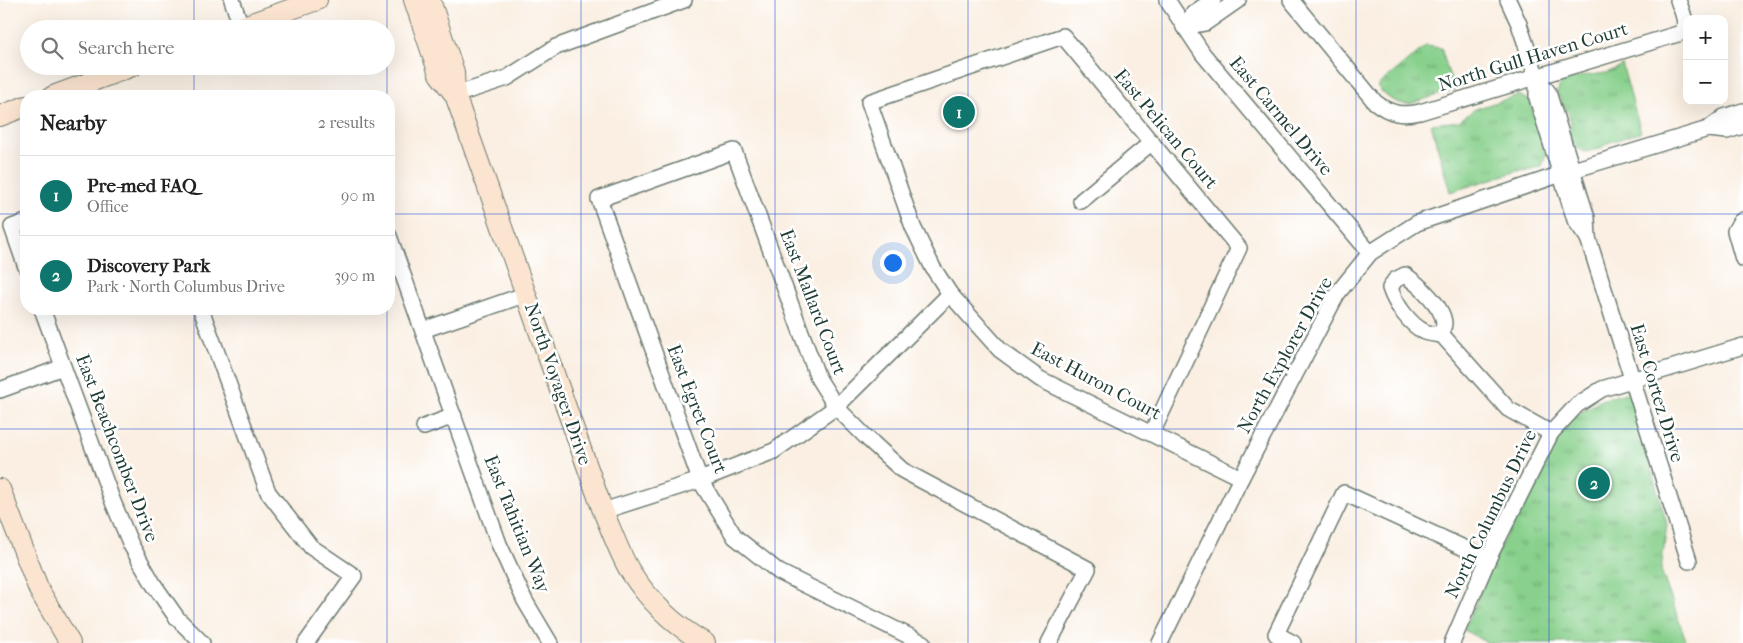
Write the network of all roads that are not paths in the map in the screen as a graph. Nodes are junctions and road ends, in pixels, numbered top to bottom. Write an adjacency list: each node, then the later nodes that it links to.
1 (232, 0): 12 (street)
2 (317, 0): 13 (street)
3 (414, 0): 19 (street, North Voyager Drive)
4 (430, 0): 19 (street, North Voyager Drive)
5 (684, 0): 19 (street)
6 (1167, 0): 14 (street, East Carmel Drive)
7 (1213, 0): 14 (street)
8 (1238, 0): 14 (street)
9 (1291, 0): 17 (street, North Gull Haven Court)
10 (1508, 0): 17 (street, East Cortez Drive)
11 (1678, 0): 17 (street, North Gull Haven Court)
12 (236, 20)
13 (261, 20)
14 (1184, 27): 32 (street, East Carmel Drive)
15 (1063, 36): 25 (street, East Pelican Court); 36 (street, East Huron Court)
16 (109, 75): 18 (street)
17 (1537, 78): 27 (street, East Cortez Drive)
18 (68, 90)
19 (455, 95): 35 (street, North Voyager Drive)
20 (20, 108): 22 (street)
21 (1743, 111): 24 (street, North Explorer Drive)
22 (0, 116)
23 (1743, 126): 24 (street, North Explorer Drive)
24 (1708, 129): 27 (street, North Explorer Drive)
25 (1152, 142): 28 (street); 48 (street, East Pelican Court)
26 (734, 152): 45 (street, East Mallard Court); 51 (street, East Egret Court)
27 (1566, 172): 32 (street, North Explorer Drive); 43 (street, East Cortez Drive)
28 (1081, 201)
29 (1743, 220): 33 (street)
30 (20, 224): 31 (street)
31 (20, 249)
32 (1370, 253): 50 (street, North Explorer Drive)
33 (1743, 259)
34 (395, 260): 39 (street, East Tahitian Way)
35 (527, 294): 39 (street); 53 (street, North Voyager Drive)
36 (950, 294): 45 (street); 48 (street, East Huron Court)
37 (44, 315): 42 (street, East Beachcomber Drive)
38 (204, 315): 58 (street)
39 (423, 330): 46 (street, East Tahitian Way)
40 (1442, 335): 49 (street)
41 (1743, 346): 43 (street, North Columbus Drive)
42 (63, 366): 44 (street); 57 (street, East Beachcomber Drive)
43 (1632, 380): 49 (street, North Columbus Drive); 55 (street, East Cortez Drive)
44 (0, 390)
45 (836, 407): 51 (street); 62 (street, East Mallard Court)
46 (454, 416): 47 (street); 59 (street, East Tahitian Way)
47 (424, 427)
48 (1152, 433): 50 (street, East Huron Court)
49 (1551, 433): 54 (street, North Columbus Drive)
50 (1241, 478): 63 (street, North Explorer Drive)
51 (700, 480): 53 (street); 61 (street, East Egret Court)
52 (0, 489): 56 (street)
53 (603, 511): 60 (street, North Voyager Drive)
54 (1488, 559): 64 (street); 65 (street, North Columbus Drive)
55 (1689, 561)
56 (70, 643)
57 (202, 643)
58 (306, 643)
59 (550, 643)
60 (705, 643)
61 (923, 643)
62 (1049, 643)
63 (1160, 643)
64 (1293, 643)
65 (1452, 643)

